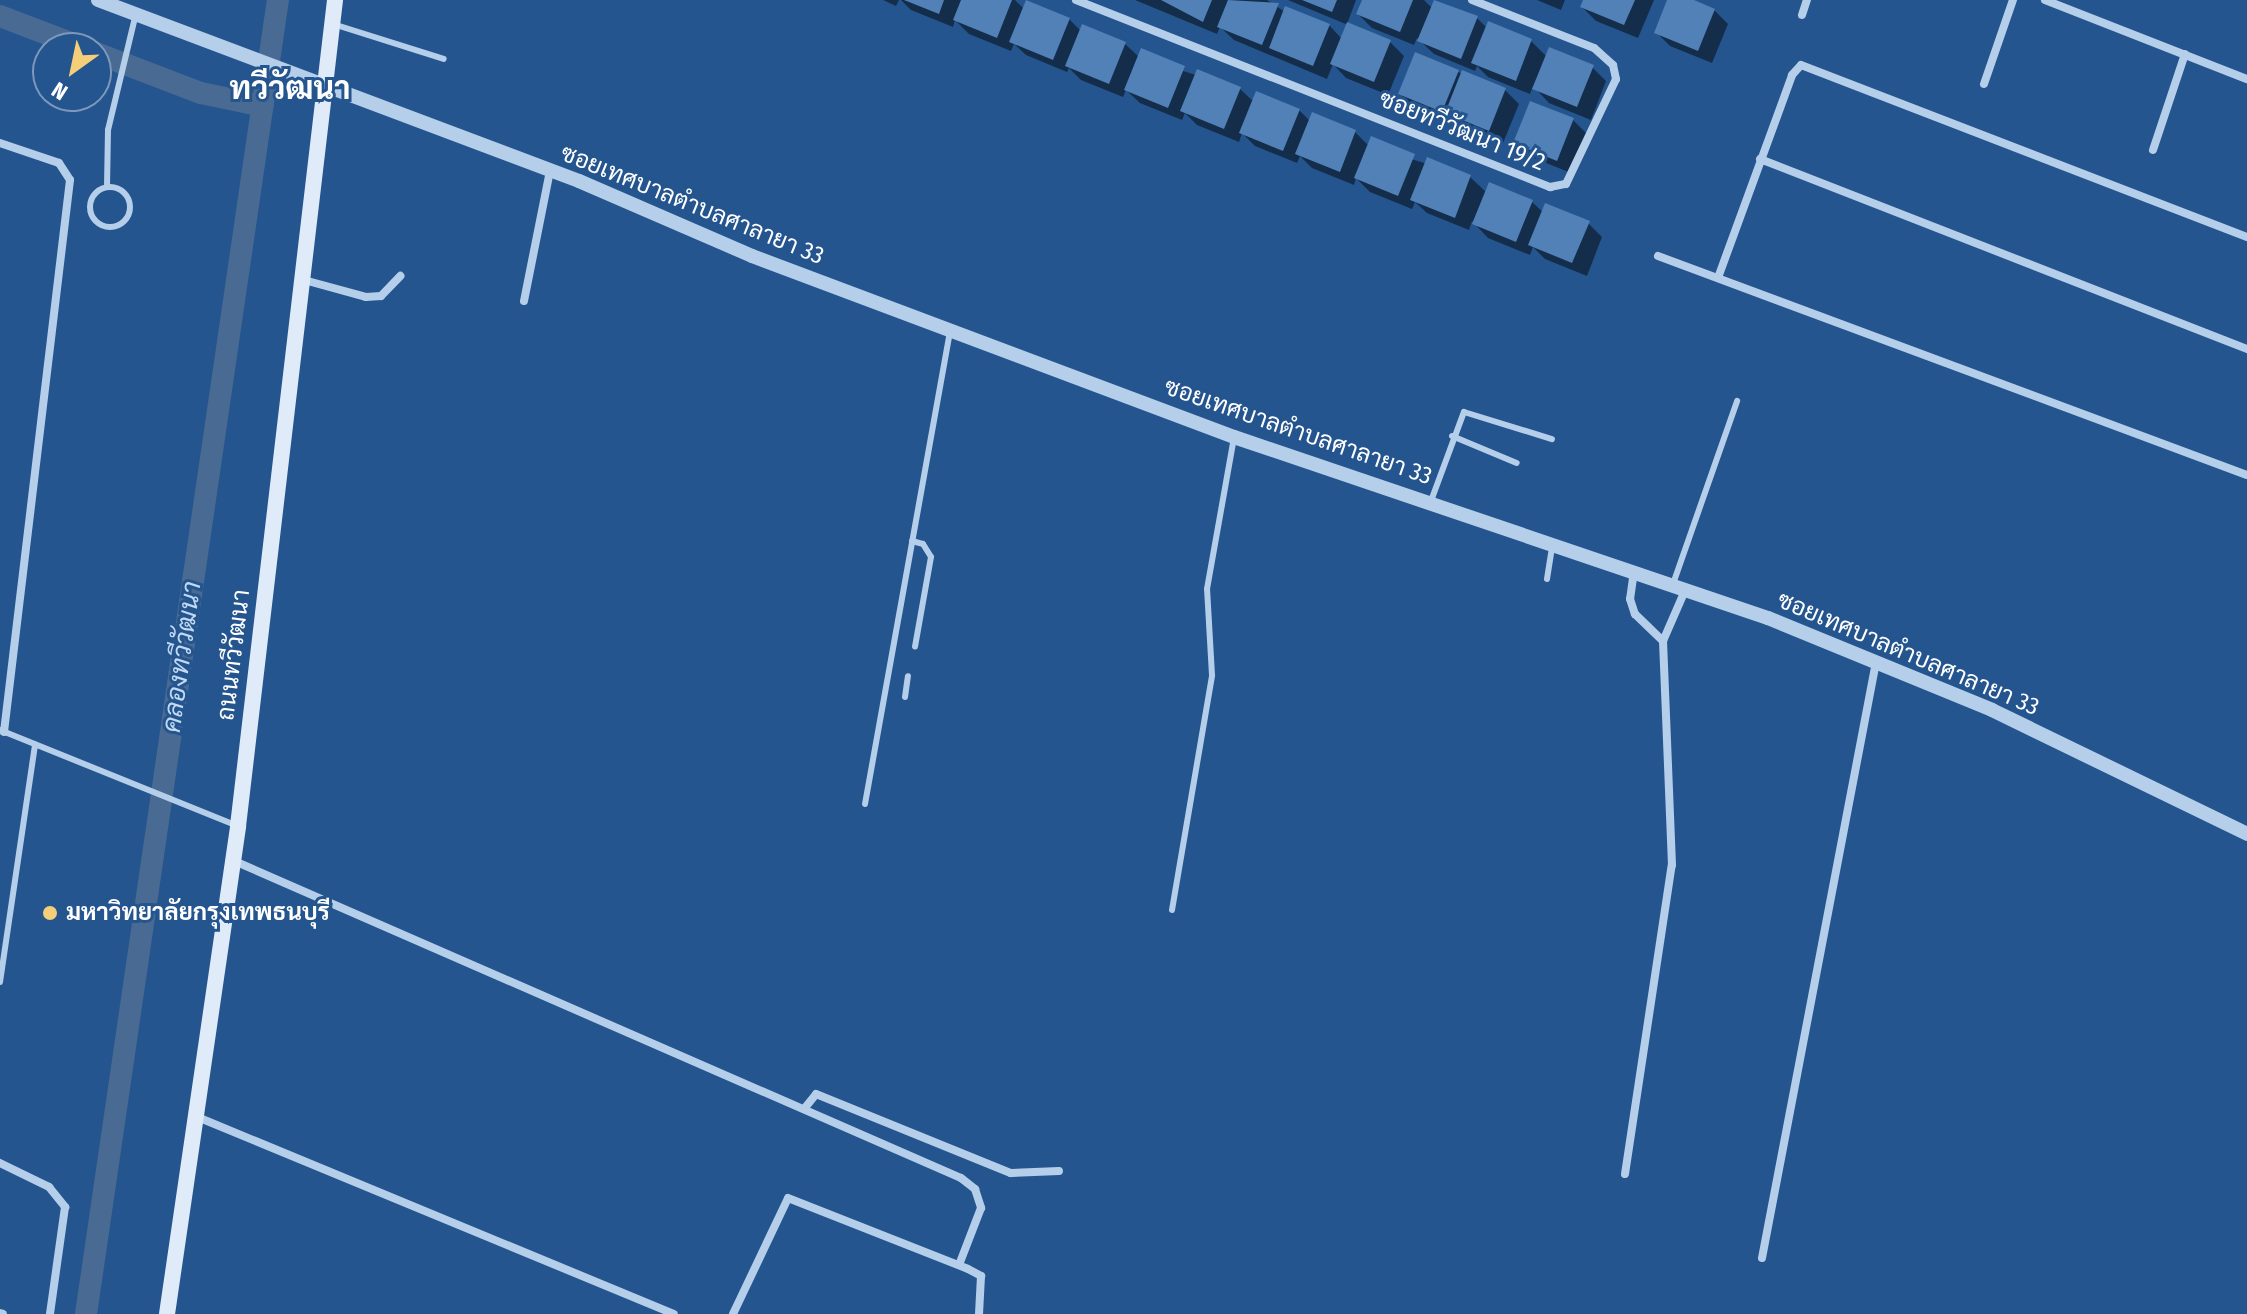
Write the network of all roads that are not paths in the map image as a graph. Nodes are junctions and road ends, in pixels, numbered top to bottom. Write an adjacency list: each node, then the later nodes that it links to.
1 (98, 0): 8 (street, ซอยเทศบาลตำบลศาลายา 33)
2 (335, 0): 10 (main road, ถนนทวีวัฒนา)
3 (1076, 0): 4 (street, ซอยทวีวัฒนา 19/2)
4 (1472, 0)
5 (1807, 0): 9 (street)
6 (2013, 0): 14 (street)
7 (2045, 0): 11 (street)
8 (136, 13): 15 (street, ซอยเทศบาลตำบลศาลายา 33); 20 (lane)
9 (1802, 15)
10 (333, 24): 12 (lane); 15 (main road, ถนนทวีวัฒนา)
11 (2185, 54): 13 (street); 17 (street)
12 (444, 59)
13 (2247, 79)
14 (1984, 84)
15 (328, 85): 19 (street, ซอยเทศบาลตำบลศาลายา 33); 25 (main road, ถนนทวีวัฒนา)
16 (0, 143): 46 (street)
17 (2153, 150)
18 (1760, 159): 21 (street); 23 (street); 28 (street)
19 (550, 171): 26 (street); 27 (street, ซอยเทศบาลตำบลศาลายา 33)
20 (107, 187): 20 (lane)
21 (2247, 237)
22 (1658, 256): 23 (street)
23 (1719, 275): 34 (street)
24 (400, 276): 25 (street)
25 (304, 280): 49 (main road, ถนนทวีวัฒนา)
26 (524, 301)
27 (950, 329): 31 (street, ซอยเทศบาลตำบลศาลายา 33); 36 (lane)
28 (2247, 349)
29 (1737, 401): 40 (lane)
30 (1452, 436): 32 (lane); 33 (lane); 35 (lane)
31 (1234, 437): 35 (street, ซอยเทศบาลตำบลศาลายา 33); 52 (lane)
32 (1552, 439)
33 (1517, 463)
34 (2247, 475)
35 (1431, 501): 37 (street, ซอยเทศบาลตำบลศาลายา 33)
36 (912, 541): 42 (lane); 48 (lane)
37 (1553, 542): 38 (street, ซอยเทศบาลตำบลศาลายา 33); 39 (lane)
38 (1635, 570): 40 (street, ซอยเทศบาลตำบลศาลายา 33); 41 (street)
39 (1547, 579)
40 (1680, 586): 41 (street); 43 (street, ซอยเทศบาลตำบลศาลายา 33)
41 (1663, 641): 58 (street)
42 (915, 647)
43 (1877, 662): 50 (street, ซอยเทศบาลตำบลศาลายา 33); 59 (street)
44 (908, 676): 45 (lane)
45 (905, 697)
46 (2, 731): 47 (lane)
47 (35, 745): 49 (lane); 53 (lane)
48 (865, 804)
49 (238, 826): 51 (main road, ถนนทวีวัฒนา)
50 (2247, 834)
51 (232, 860): 54 (street); 55 (main road, ถนนทวีวัฒนา)
52 (1172, 910)
53 (0, 982)
54 (804, 1109): 57 (street); 60 (street)
55 (195, 1116): 62 (main road, ถนนทวีวัฒนา); 63 (street)
56 (0, 1163): 61 (street)
57 (1059, 1171)
58 (1625, 1174)
59 (1762, 1258)
60 (959, 1265): 64 (street); 65 (street)
61 (50, 1314)
62 (167, 1314)
63 (674, 1314)
64 (733, 1314)
65 (979, 1314)

